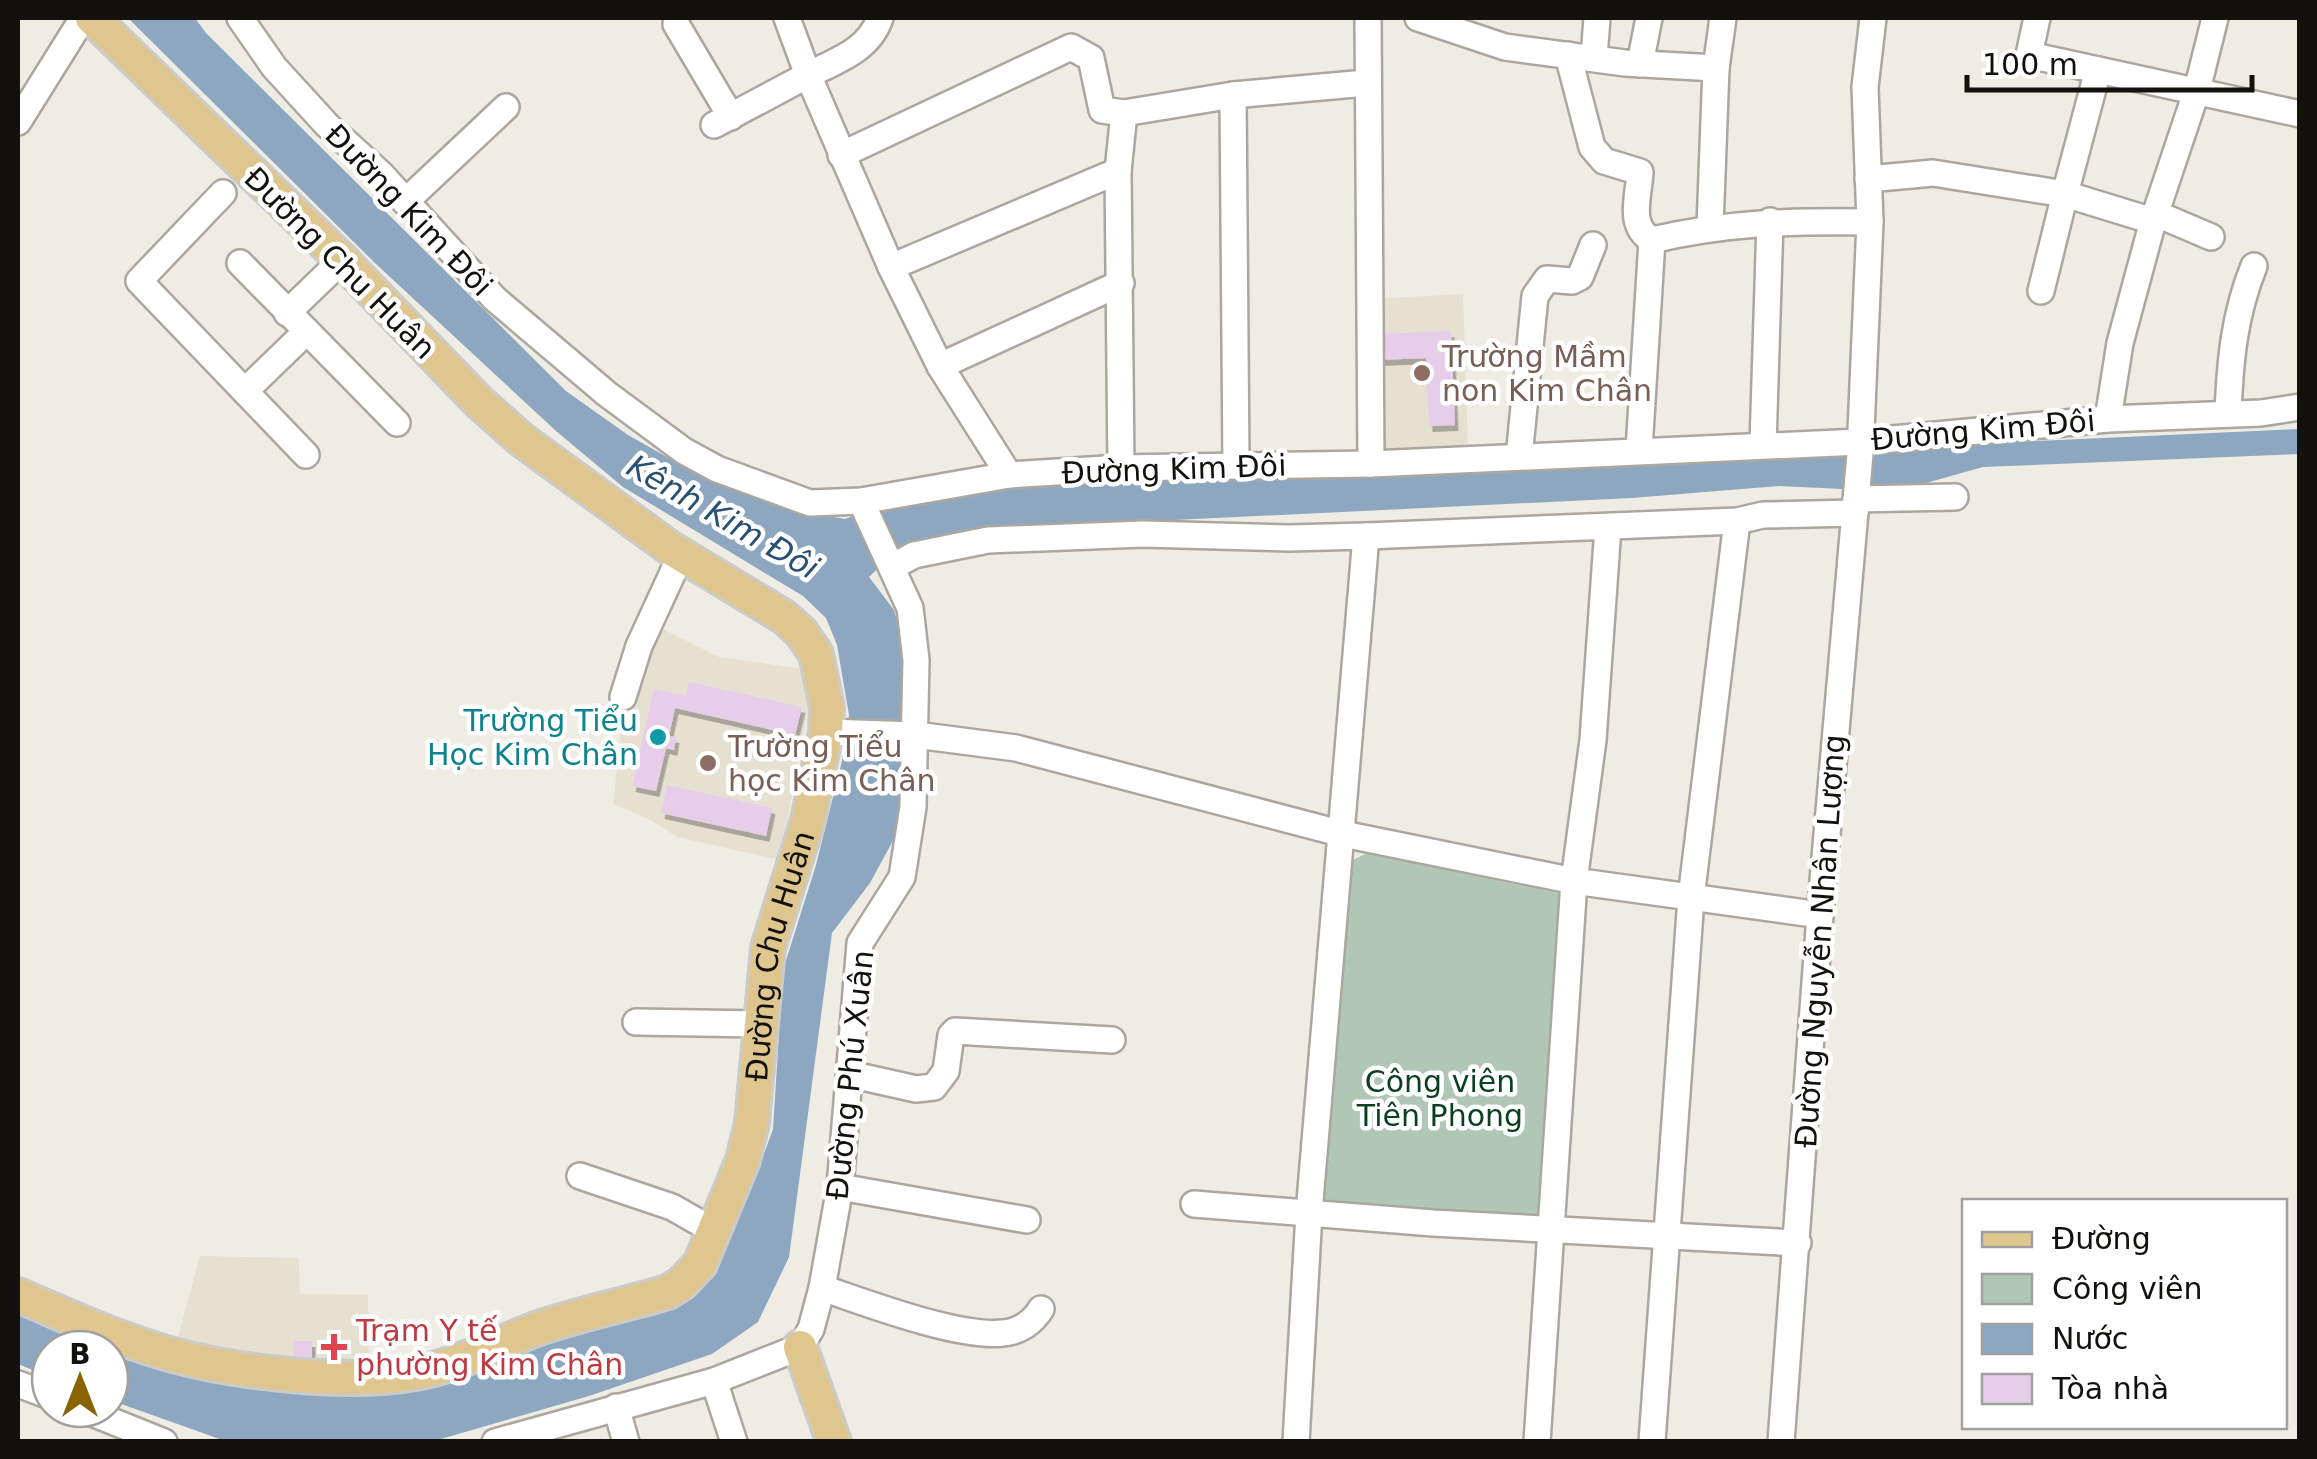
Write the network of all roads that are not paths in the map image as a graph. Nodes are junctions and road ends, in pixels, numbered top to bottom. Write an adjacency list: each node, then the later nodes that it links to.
1 (83, 18): 26 (street)
2 (92, 18): 40 (main road, Đường Chu Huân)
3 (240, 18): 32 (street, Đường Kim Đôi)
4 (787, 18): 19 (street)
5 (880, 18): 19 (street)
6 (1368, 18): 20 (street)
7 (1418, 18): 15 (street)
8 (1597, 18): 15 (street)
9 (1648, 18): 16 (street)
10 (1723, 18): 17 (street)
11 (1873, 18): 29 (street, Đường Nguyễn Nhân Lượng)
12 (2038, 18): 18 (street)
13 (2215, 18): 21 (street)
14 (676, 24): 19 (street)
15 (1581, 56): 16 (street); 38 (street)
16 (1640, 64): 17 (street)
17 (1716, 68): 36 (street)
18 (2098, 70): 21 (street); 31 (street)
19 (808, 75): 27 (street)
20 (1366, 82): 22 (street); 59 (street)
21 (2197, 90): 25 (street); 34 (street)
22 (1233, 95): 24 (street); 60 (street)
23 (506, 107): 32 (street)
24 (1124, 114): 27 (street); 28 (street)
25 (2300, 114)
26 (18, 122)
27 (841, 155): 43 (street)
28 (1118, 170): 43 (street); 44 (street)
29 (1868, 179): 31 (street); 35 (street, Đường Nguyễn Nhân Lượng)
30 (223, 193): 49 (street)
31 (2065, 194): 34 (street); 45 (street)
32 (406, 202): 65 (street, Đường Kim Đôi)
33 (1770, 221): 35 (street); 36 (street); 54 (street)
34 (2153, 221): 37 (street); 52 (street)
35 (1870, 222): 55 (street, Đường Nguyễn Nhân Lượng)
36 (1710, 227): 38 (street)
37 (2211, 237)
38 (1652, 240): 56 (street)
39 (1593, 245): 58 (street)
40 (342, 260): 46 (street); 69 (main road, Đường Chu Huân)
41 (240, 263): 46 (street)
42 (2254, 266): 51 (street)
43 (891, 268): 48 (street)
44 (1122, 283): 48 (street); 61 (street)
45 (2041, 291)
46 (287, 312): 47 (street)
47 (306, 332): 49 (street); 53 (street)
48 (940, 366): 62 (street)
49 (246, 392): 57 (street)
50 (2300, 407): 51 (street, Đường Kim Đôi)
51 (2228, 414): 52 (street, Đường Kim Đôi)
52 (2108, 419): 55 (street, Đường Kim Đôi)
53 (397, 423)
54 (1763, 445): 55 (street, Đường Kim Đôi); 56 (street, Đường Kim Đôi)
55 (1860, 448): 64 (street, Đường Nguyễn Nhân Lượng)
56 (1639, 450): 58 (street, Đường Kim Đôi)
57 (306, 455)
58 (1519, 457): 59 (street, Đường Kim Đôi)
59 (1371, 464): 60 (street, Đường Kim Đôi)
60 (1236, 466): 61 (street, Đường Kim Đôi)
61 (1121, 468): 62 (street, Đường Kim Đôi)
62 (1009, 475): 65 (street, Đường Kim Đôi)
63 (1955, 497): 64 (street)
64 (1856, 498): 66 (street); 77 (street, Đường Nguyễn Nhân Lượng)
65 (863, 507): 70 (street, Đường Phú Xuân)
66 (1737, 521): 67 (street); 76 (street)
67 (1608, 527): 68 (street); 75 (street)
68 (1366, 536): 70 (street); 74 (street)
69 (682, 555): 71 (street); 72 (main road, Đường Chu Huân)
70 (892, 567): 73 (street, Đường Phú Xuân)
71 (623, 698)
72 (826, 732): 73 (street); 79 (main road, Đường Chu Huân)
73 (916, 735): 74 (street); 81 (street, Đường Phú Xuân)
74 (1343, 834): 75 (street); 85 (street)
75 (1574, 881): 76 (street); 87 (street)
76 (1691, 898): 77 (street); 89 (street)
77 (1820, 915): 90 (street, Đường Nguyễn Nhân Lượng)
78 (636, 1022): 79 (street)
79 (760, 1024): 88 (main road, Đường Chu Huân)
80 (1112, 1040): 81 (street)
81 (849, 1074): 83 (street, Đường Phú Xuân)
82 (580, 1176): 88 (street)
83 (840, 1187): 86 (street); 91 (street, Đường Phú Xuân)
84 (1194, 1204): 85 (street)
85 (1309, 1213): 87 (street); 104 (street)
86 (1027, 1220)
87 (1549, 1230): 89 (street); 105 (street)
88 (714, 1231): 92 (main road, Đường Chu Huân)
89 (1668, 1236): 90 (street); 106 (street)
90 (1798, 1244): 107 (street, Đường Nguyễn Nhân Lượng)
91 (822, 1288): 93 (street); 94 (street, Đường Phú Xuân)
92 (18, 1294)
93 (1041, 1309)
94 (800, 1346): 95 (street); 103 (main road)
95 (714, 1381): 96 (street); 102 (street)
96 (616, 1406): 98 (street); 101 (street)
97 (130, 1428): 99 (street)
98 (538, 1436): 100 (street)
99 (164, 1442)
100 (494, 1442)
101 (626, 1442)
102 (734, 1442)
103 (834, 1442)
104 (1296, 1442)
105 (1537, 1442)
106 (1652, 1442)
107 (1781, 1442)

